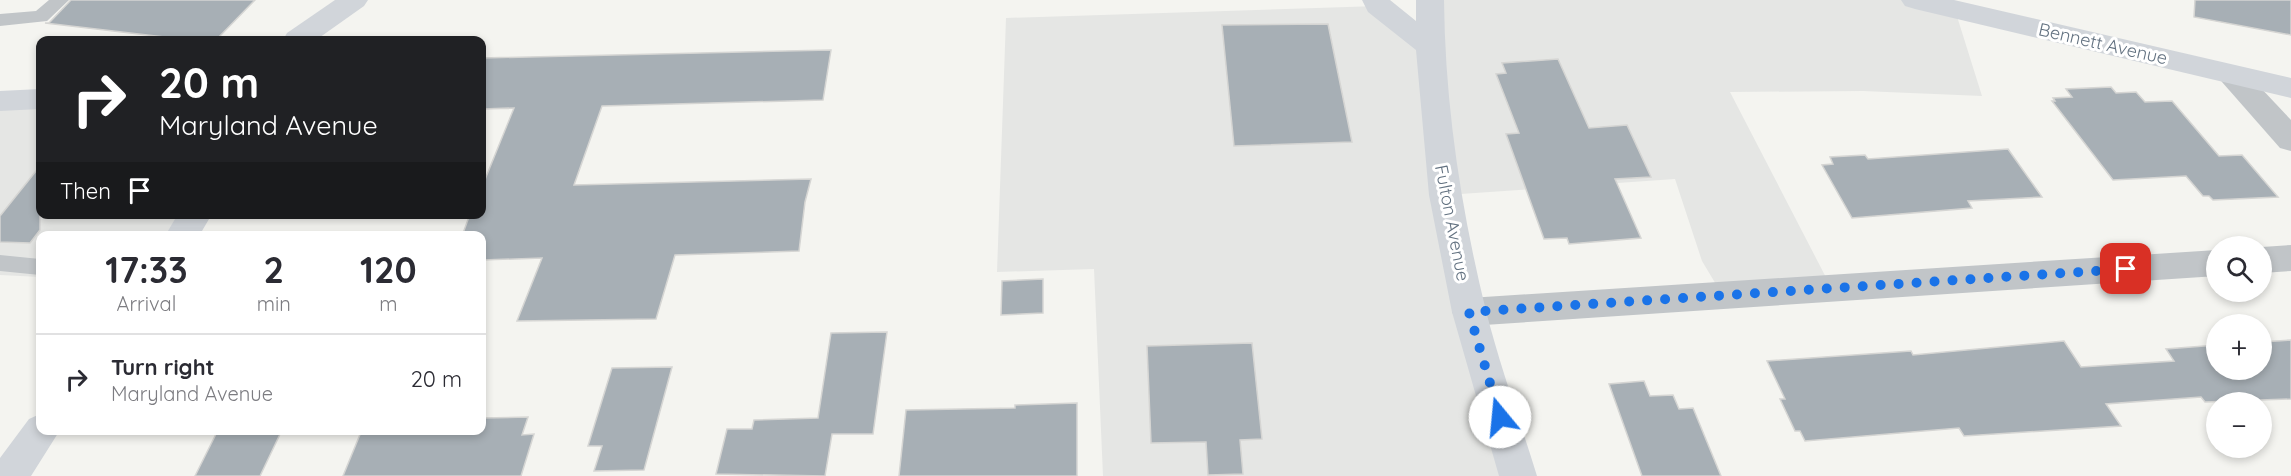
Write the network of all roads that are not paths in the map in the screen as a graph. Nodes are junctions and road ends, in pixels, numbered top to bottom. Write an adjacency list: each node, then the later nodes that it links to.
1 (60, 0): 6 (lane)
2 (357, 0): 7 (main road); 8 (main road)
3 (1376, 0): 9 (main road)
4 (1430, 0): 9 (main road, Fulton Avenue)
5 (1915, 0): 10 (main road, Bennett Avenue)
6 (0, 20)
7 (303, 36)
8 (329, 36)
9 (1430, 46): 20 (main road, Fulton Avenue)
10 (2232, 75): 11 (main road, Bennett Avenue); 14 (street)
11 (2291, 88)
12 (36, 99): 13 (main road)
13 (0, 101)
14 (2291, 140)
15 (2291, 258): 16 (street)
16 (2272, 259)
17 (0, 263): 19 (lane)
18 (2206, 264): 20 (street)
19 (36, 267)
20 (1469, 312): 23 (main road, Fulton Avenue)
21 (38, 435): 22 (main road)
22 (9, 476)
23 (1518, 476)

